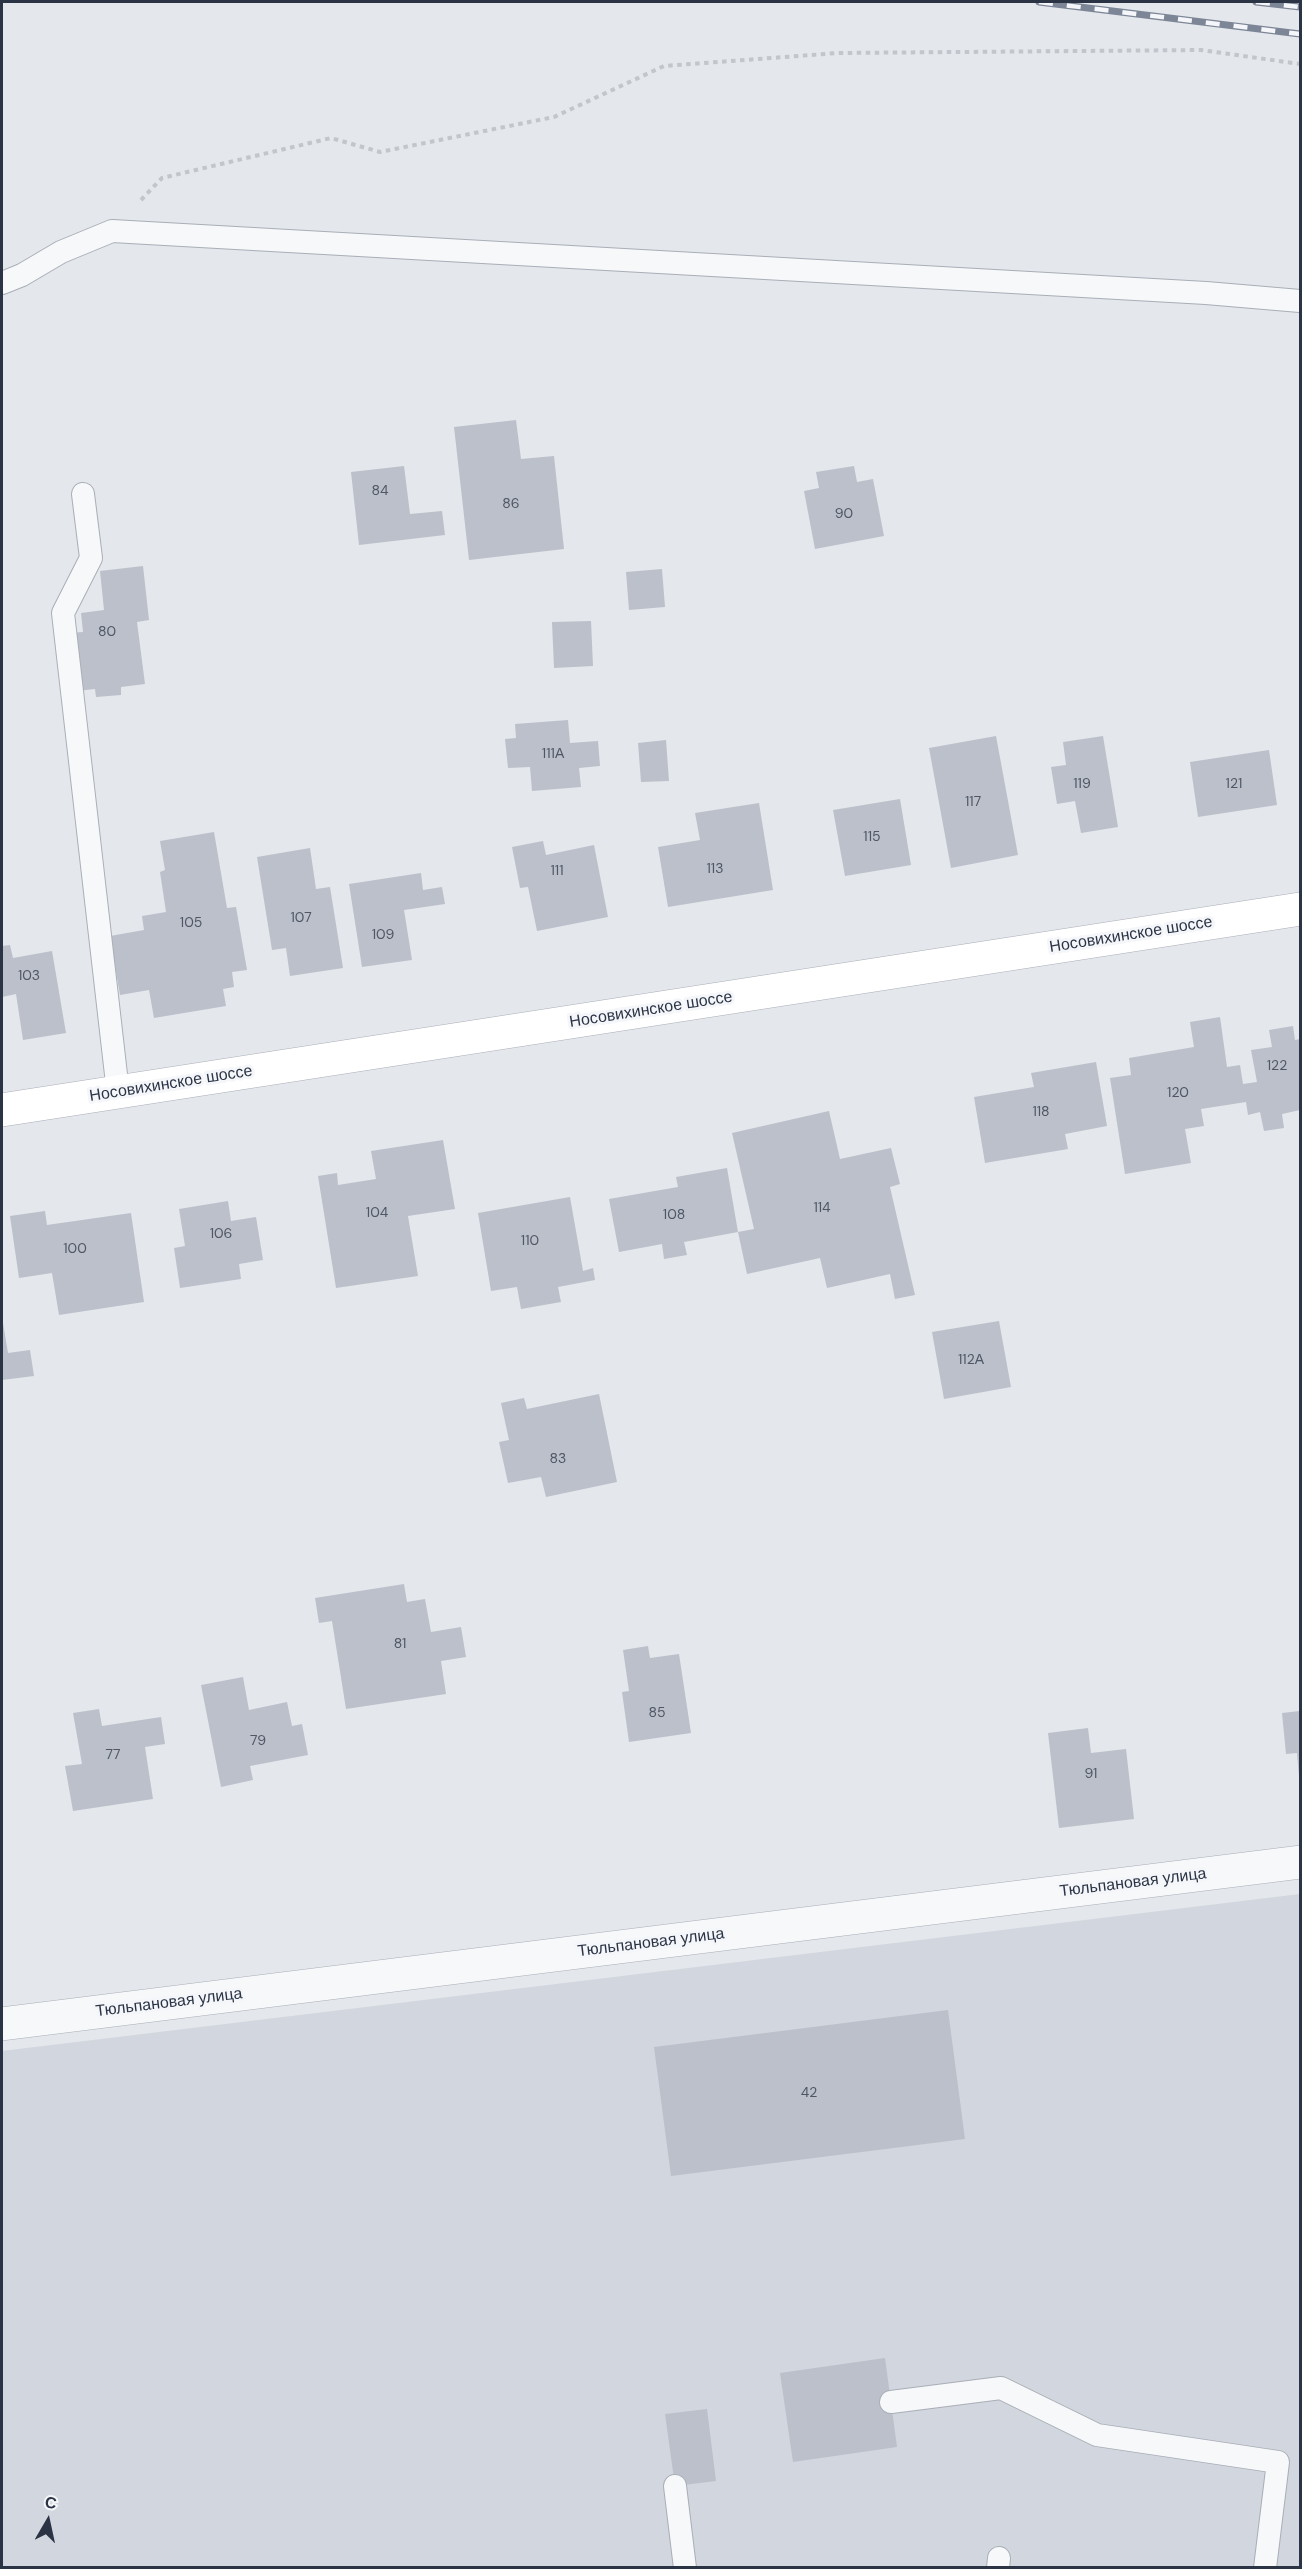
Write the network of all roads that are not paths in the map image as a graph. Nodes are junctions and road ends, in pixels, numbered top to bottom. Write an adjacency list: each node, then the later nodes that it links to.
1 (2, 283): 2 (lane)
2 (1300, 301)
3 (83, 494): 5 (lane)
4 (1300, 909): 5 (main road, Носовихинское шоссе)
5 (118, 1092): 6 (main road, Носовихинское шоссе)
6 (2, 1110)
7 (1300, 1862): 8 (street, Тюльпановая улица)
8 (2, 2024)
9 (891, 2402): 12 (lane)
10 (675, 2486): 11 (lane)
11 (685, 2568)
12 (1265, 2568)

